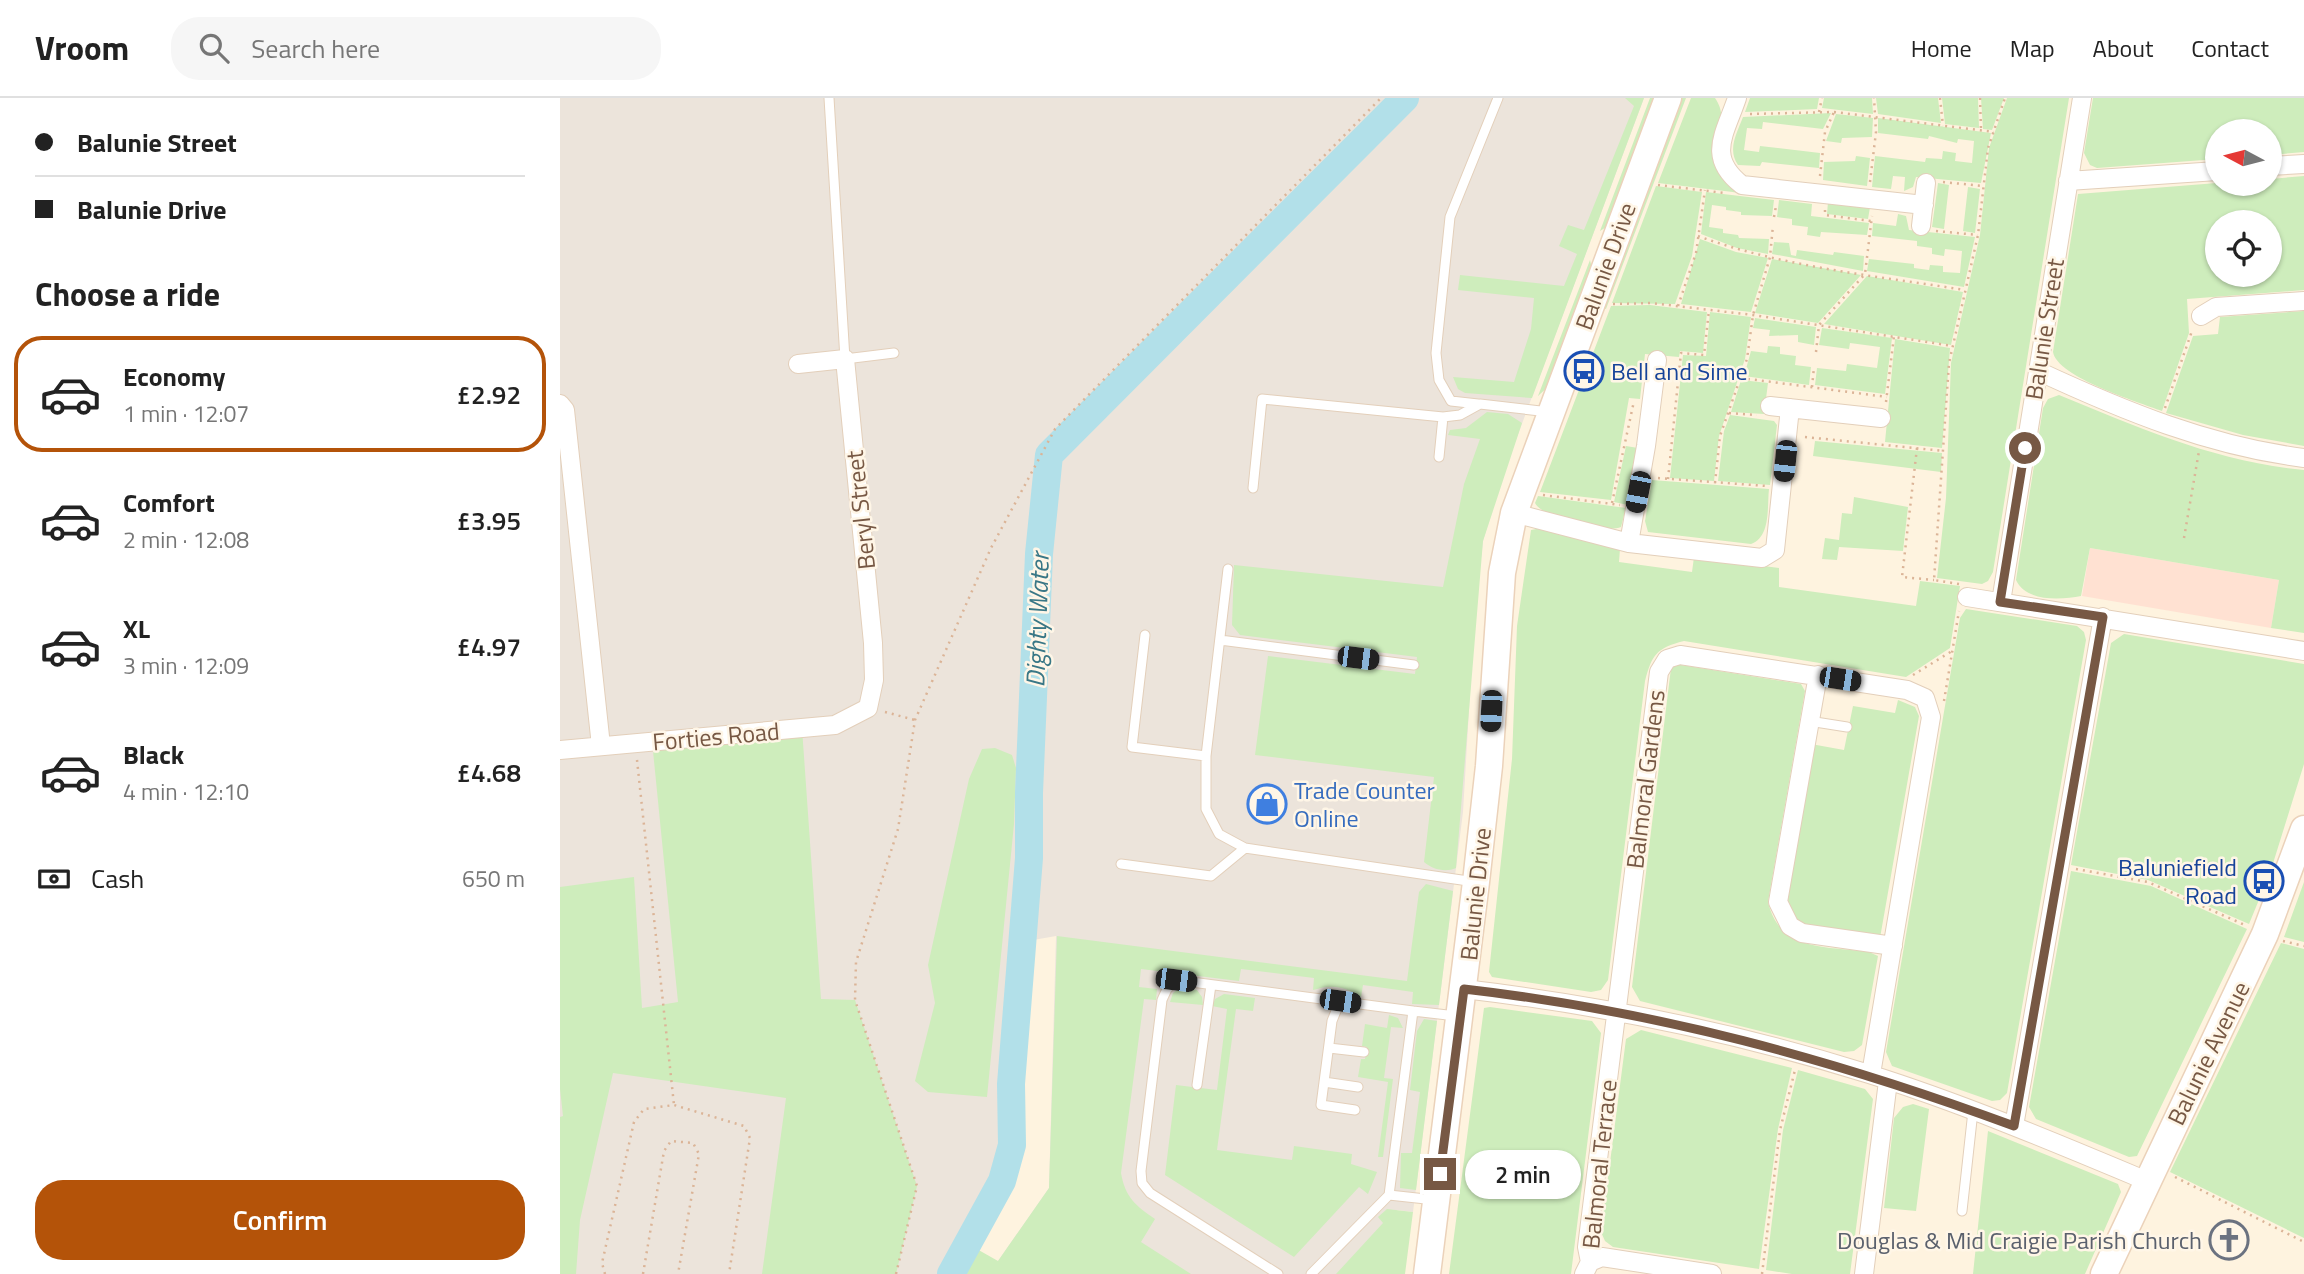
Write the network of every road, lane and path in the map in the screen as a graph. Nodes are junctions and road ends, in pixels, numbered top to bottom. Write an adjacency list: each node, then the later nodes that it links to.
1 (829, 98): 48 (lane)
2 (1381, 98): 95 (path)
3 (1498, 98): 57 (lane)
4 (1668, 98): 60 (street, Balunie Drive)
5 (1822, 98): 12 (path)
6 (1874, 98): 14 (path)
7 (1940, 98): 15 (path)
8 (1980, 98): 16 (path)
9 (2005, 98): 17 (path)
10 (2082, 98): 21 (street, Balunie Street)
11 (1734, 107): 12 (path); 27 (street)
12 (1819, 112): 13 (path)
13 (1834, 112): 14 (path); 27 (path)
14 (1875, 116): 15 (path); 28 (path)
15 (1943, 126): 16 (path)
16 (1981, 131): 17 (path)
17 (1994, 132): 24 (path)
18 (2304, 164): 19 (street)
19 (2282, 165)
20 (2205, 172): 21 (street)
21 (2068, 181): 52 (street, Balunie Street)
22 (1926, 183): 24 (path); 29 (street)
23 (1654, 184): 25 (path)
24 (1983, 186): 32 (path)
25 (1705, 190): 26 (path); 33 (path)
26 (1729, 193)
27 (1819, 193): 28 (street)
28 (1874, 200): 29 (street); 35 (path)
29 (1924, 205): 31 (street)
30 (1773, 225): 34 (path)
31 (1921, 226): 32 (path)
32 (1978, 235): 36 (path)
33 (1698, 236): 34 (path); 39 (path)
34 (1770, 257): 35 (path); 41 (path)
35 (1865, 274): 36 (path); 43 (path)
36 (1965, 290): 45 (path)
37 (2304, 301): 42 (street)
38 (1610, 304): 39 (path)
39 (1678, 306): 40 (path)
40 (1709, 310): 41 (path); 71 (path)
41 (1753, 315): 43 (path); 53 (path)
42 (2201, 316): 63 (path)
43 (1819, 325): 44 (path); 46 (path)
44 (1894, 336): 45 (path); 55 (path)
45 (1953, 346): 67 (path)
46 (1816, 352)
47 (894, 353): 48 (lane)
48 (845, 359): 50 (street); 93 (street, Beryl Street)
49 (1657, 360): 70 (street)
50 (798, 364)
51 (1814, 367): 54 (path)
52 (2038, 371): 63 (street); 84 (street, Balunie Street)
53 (1741, 378): 54 (path); 72 (path)
54 (1812, 387): 55 (path)
55 (1887, 397): 61 (path)
56 (560, 404): 75 (street)
57 (1480, 404): 60 (lane); 62 (lane)
58 (1770, 406): 59 (street)
59 (1790, 408): 61 (street); 64 (street)
60 (1551, 412): 78 (street, Balunie Drive)
61 (1883, 413)
62 (1443, 417): 68 (lane); 74 (lane)
63 (2160, 424): 65 (street)
64 (1787, 435): 66 (path); 73 (street)
65 (2201, 438): 69 (street); 79 (path)
66 (1917, 448): 67 (path); 82 (path)
67 (1944, 451): 82 (path)
68 (1439, 457)
69 (2304, 458)
70 (1641, 477): 71 (path); 77 (street)
71 (1668, 479): 72 (path)
72 (1715, 483): 73 (path)
73 (1782, 487): 80 (street)
74 (1253, 488)
75 (567, 494): 99 (street)
76 (1536, 494): 77 (path)
77 (1635, 508): 80 (street)
78 (1514, 513): 80 (street); 106 (street, Balunie Drive)
79 (2183, 538)
80 (1629, 543)
81 (1228, 569): 87 (lane)
82 (1934, 580): 83 (path)
83 (1963, 597): 84 (street); 88 (path)
84 (2000, 602): 85 (street)
85 (2103, 617): 89 (street); 105 (street)
86 (1145, 635): 101 (lane)
87 (1220, 640): 90 (lane); 101 (lane)
88 (1952, 650): 92 (path); 94 (path)
89 (2304, 650)
90 (1414, 665)
91 (1818, 675): 92 (street, Balmoral Gardens); 96 (street); 114 (street, Balmoral Gardens)
92 (1907, 690): 94 (street)
93 (868, 708): 95 (path); 98 (street, Forties Road)
94 (1931, 717): 108 (street)
95 (915, 720): 138 (path)
96 (1810, 721): 97 (lane); 108 (street)
97 (1847, 727)
98 (635, 743): 99 (street, Forties Road); 124 (path)
99 (601, 746): 100 (street, Forties Road)
100 (560, 750)
101 (1206, 756): 103 (lane)
102 (2304, 829): 107 (street, Balunie Avenue)
103 (1245, 848): 104 (lane); 106 (lane)
104 (1121, 864)
105 (2060, 866): 107 (path); 127 (street)
106 (1476, 882): 111 (street, Balunie Drive)
107 (2265, 934): 109 (path); 128 (street, Balunie Avenue)
108 (1893, 946): 119 (street)
109 (2304, 946)
110 (1211, 985): 112 (lane); 122 (lane); 139 (lane)
111 (1464, 989): 114 (street); 115 (street, Balunie Drive)
112 (1340, 1001): 113 (lane); 116 (lane)
113 (1413, 1011): 115 (lane); 129 (lane)
114 (1616, 1011): 118 (street); 133 (street, Balmoral Terrace)
115 (1460, 1016): 130 (street, Balunie Drive)
116 (1329, 1048): 117 (lane); 121 (lane)
117 (1364, 1052)
118 (1799, 1054): 119 (street); 143 (path)
119 (1871, 1074): 120 (street)
120 (1888, 1081): 126 (street); 144 (street)
121 (1324, 1082): 123 (lane); 125 (lane)
122 (1197, 1085)
123 (1358, 1087)
124 (674, 1105): 134 (path); 137 (path)
125 (1355, 1110)
126 (1973, 1111): 127 (street); 131 (lane)
127 (2014, 1126): 128 (street)
128 (2150, 1173): 132 (path); 145 (street, Balunie Avenue)
129 (1389, 1195): 130 (lane); 140 (lane)
130 (1436, 1201): 141 (street, Balunie Drive)
131 (1962, 1212)
132 (2304, 1242)
133 (1587, 1268): 142 (street)
134 (605, 1274)
135 (643, 1274): 136 (path)
136 (678, 1274)
137 (729, 1274)
138 (896, 1274)
139 (1278, 1274)
140 (1311, 1274)
141 (1427, 1274)
142 (1712, 1274)
143 (1762, 1274)
144 (1864, 1274)
145 (2104, 1274)

